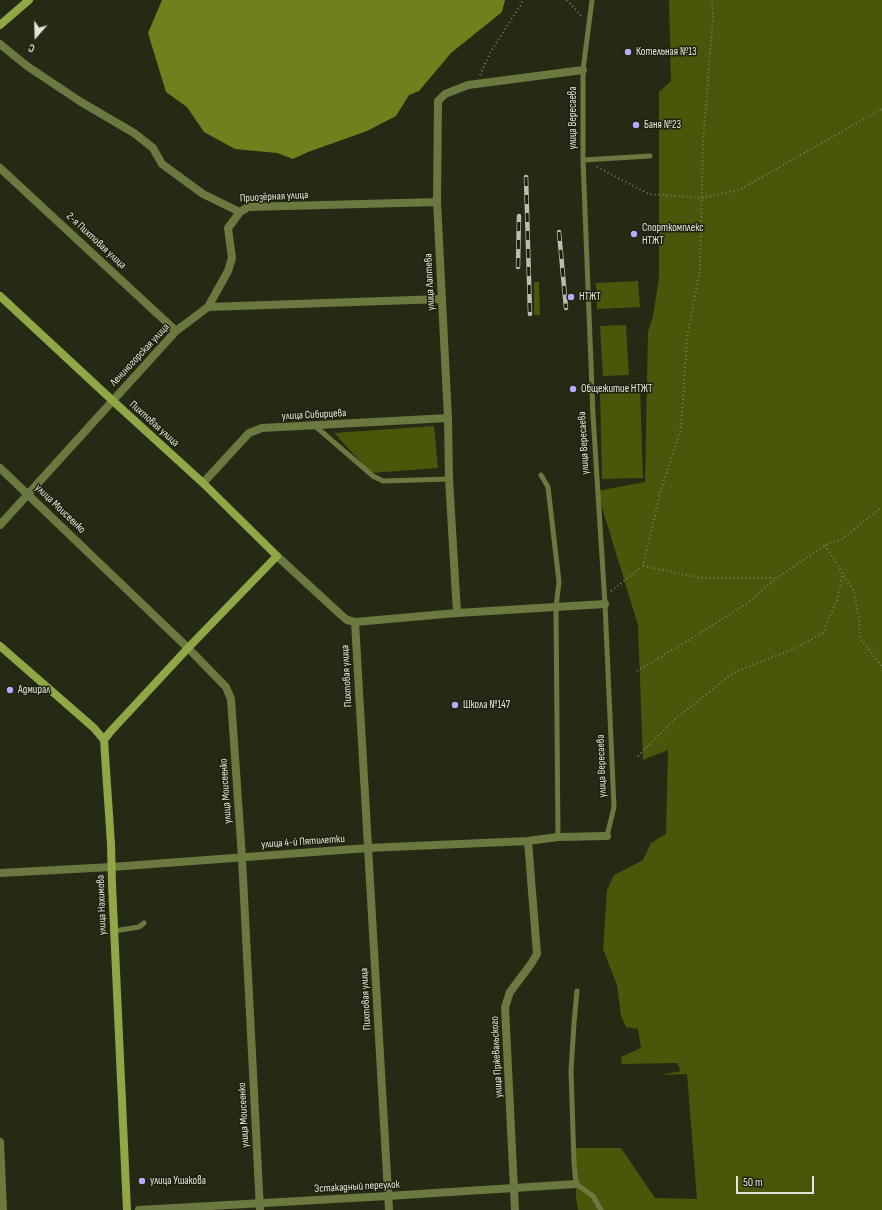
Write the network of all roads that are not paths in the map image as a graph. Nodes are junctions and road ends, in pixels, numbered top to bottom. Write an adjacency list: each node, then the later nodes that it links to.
1 (29, 0): 3 (street)
2 (592, 0): 5 (lane, улица Вересаева)
3 (0, 25)
4 (0, 44): 10 (street, Приозёрная улица)
5 (583, 70): 7 (lane, улица Вересаева); 9 (street, улица Лаптева)
6 (650, 156): 7 (lane)
7 (584, 160): 25 (lane, улица Вересаева)
8 (0, 168): 14 (street, 2-я Пихтовая улица)
9 (437, 202): 10 (street, Приозёрная улица); 12 (street, улица Лаптева)
10 (240, 212): 13 (street)
11 (0, 296): 15 (street, Пихтовая улица)
12 (442, 299): 13 (street); 16 (street, улица Лаптева)
13 (208, 307): 14 (street, Лениногорская улица)
14 (176, 331): 15 (street, Лениногорская улица)
15 (112, 401): 21 (street, Пихтовая улица); 22 (street, Лениногорская улица)
16 (448, 418): 17 (street, улица Сибирцева); 20 (street, улица Лаптева)
17 (314, 426): 20 (lane); 21 (street, улица Сибирцева)
18 (0, 468): 22 (street, улица Моисеенко)
19 (541, 475): 26 (lane)
20 (449, 479): 27 (street, улица Лаптева)
21 (203, 483): 24 (street, Пихтовая улица)
22 (28, 494): 23 (street, Лениногорская улица); 30 (street, улица Моисеенко)
23 (0, 525)
24 (277, 556): 28 (street, Пихтовая улица); 30 (street)
25 (605, 604): 26 (street); 32 (lane, улица Вересаева)
26 (556, 607): 27 (street); 33 (lane)
27 (457, 613): 28 (street)
28 (355, 622): 35 (street, Пихтовая улица)
29 (0, 646): 31 (street)
30 (188, 648): 31 (street); 36 (street, улица Моисеенко)
31 (104, 740): 37 (street, улица Нахимова)
32 (607, 836): 33 (street, улица 4-й Пятилетки)
33 (558, 837): 34 (street, улица 4-й Пятилетки)
34 (528, 841): 35 (street, улица 4-й Пятилетки); 44 (street, улица Пржевальского)
35 (368, 848): 36 (street, улица 4-й Пятилетки); 45 (street, Пихтовая улица)
36 (242, 858): 37 (street, улица 4-й Пятилетки); 46 (street, улица Моисеенко)
37 (112, 867): 38 (street, улица 4-й Пятилетки); 40 (street, улица Нахимова)
38 (0, 873)
39 (144, 923): 40 (lane)
40 (114, 931): 48 (street, улица Нахимова)
41 (577, 991): 43 (lane)
42 (0, 1142): 47 (street)
43 (576, 1184): 44 (street, Эстакадный переулок); 52 (lane)
44 (513, 1188): 45 (street, Эстакадный переулок); 51 (street, улица Пржевальского)
45 (388, 1196): 46 (street, Эстакадный переулок); 50 (street, Пихтовая улица)
46 (260, 1206): 49 (street, Эстакадный переулок)
47 (3, 1210)
48 (127, 1210)
49 (139, 1210)
50 (389, 1210)
51 (515, 1210)
52 (601, 1210)

